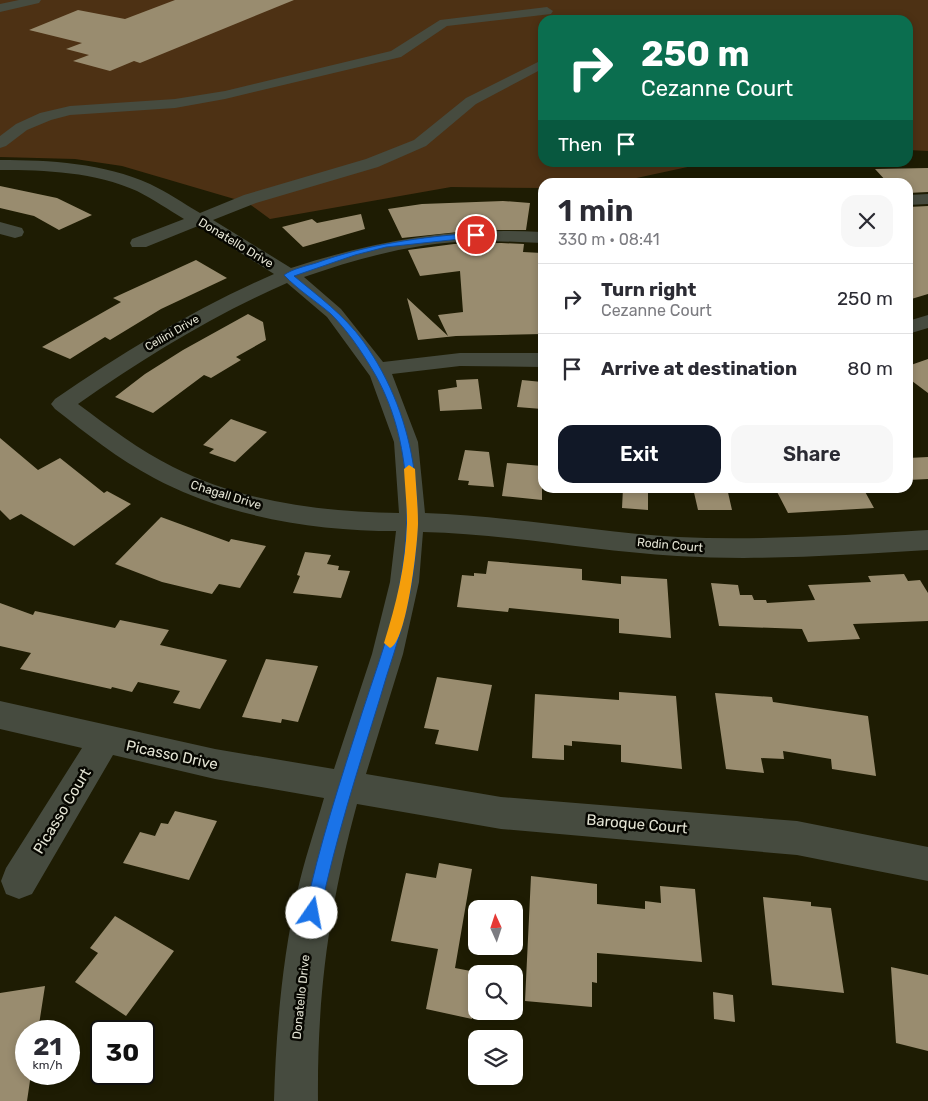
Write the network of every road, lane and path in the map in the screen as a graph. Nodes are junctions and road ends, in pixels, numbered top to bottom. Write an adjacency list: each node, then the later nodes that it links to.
1 (35, 0): 2 (street)
2 (0, 8)
3 (547, 10): 6 (street)
4 (538, 66): 11 (street)
5 (7, 118): 6 (street)
6 (31, 123): 7 (street)
7 (0, 143)
8 (0, 165): 11 (street, Donatello Drive)
9 (928, 199): 10 (street)
10 (913, 200)
11 (198, 220): 13 (street); 14 (street, Donatello Drive)
12 (538, 237): 14 (street, Cellini Drive)
13 (140, 243)
14 (288, 275): 18 (street, Donatello Drive); 19 (street, Cellini Drive)
15 (928, 321): 16 (street)
16 (913, 326)
17 (538, 360): 18 (street)
18 (378, 370): 20 (street, Donatello Drive)
19 (63, 404): 20 (street, Chagall Drive)
20 (412, 522): 21 (street, Rodin Court); 24 (street, Donatello Drive)
21 (928, 540)
22 (0, 715): 23 (street, Picasso Drive)
23 (104, 741): 24 (street, Picasso Drive); 26 (street, Picasso Court)
24 (346, 787): 25 (street, Baroque Court); 27 (street, Donatello Drive)
25 (928, 864)
26 (19, 881)
27 (296, 1101)

